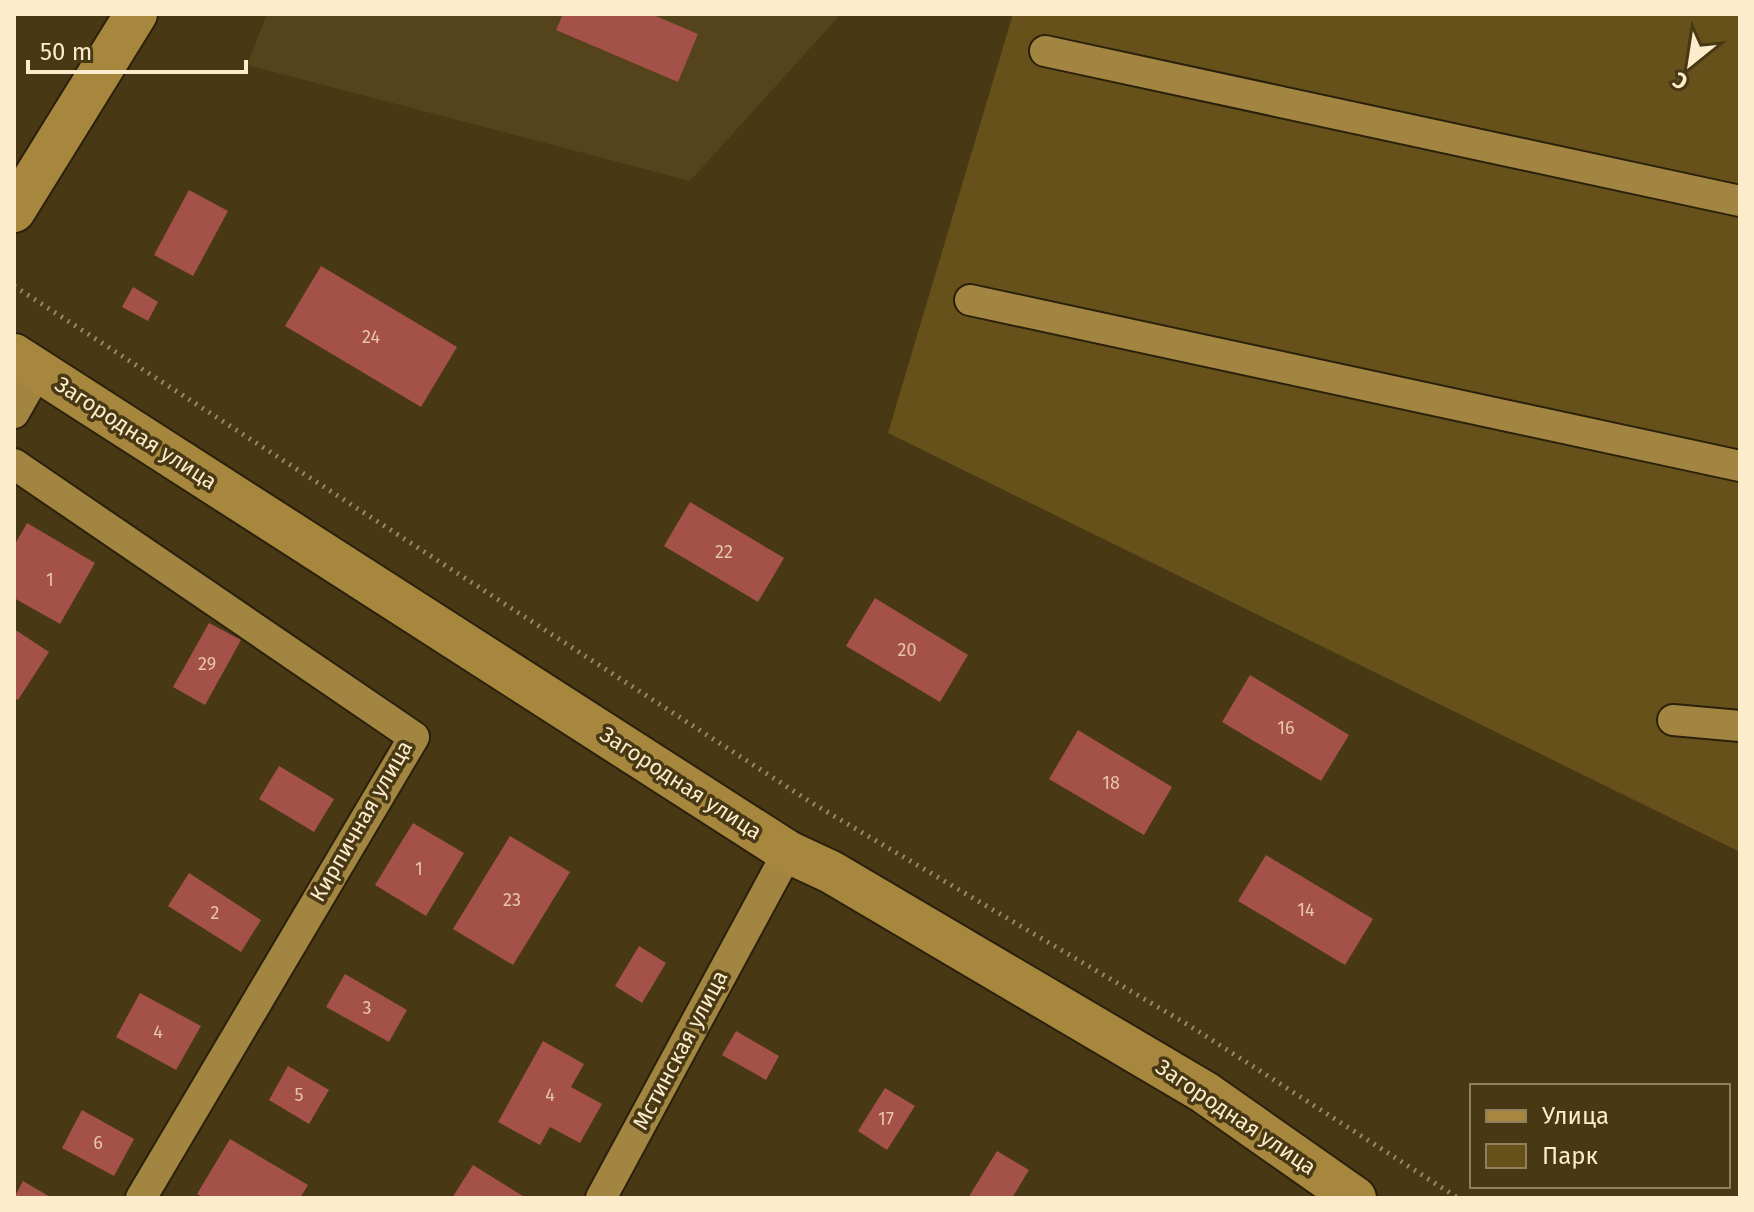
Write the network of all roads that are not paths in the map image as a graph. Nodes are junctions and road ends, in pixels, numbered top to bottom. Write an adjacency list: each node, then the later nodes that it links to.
1 (136, 14): 4 (main road)
2 (1045, 51): 3 (street)
3 (1740, 201)
4 (14, 211)
5 (970, 300): 9 (street)
6 (26, 363): 7 (street); 12 (main road, Загородная улица)
7 (14, 413)
8 (14, 464): 13 (street, Кирпичная улица)
9 (1740, 466)
10 (1673, 720): 11 (street)
11 (1740, 726)
12 (788, 852): 14 (street, Мстинская улица); 15 (main road, Загородная улица)
13 (141, 1198)
14 (601, 1198)
15 (1355, 1198)

